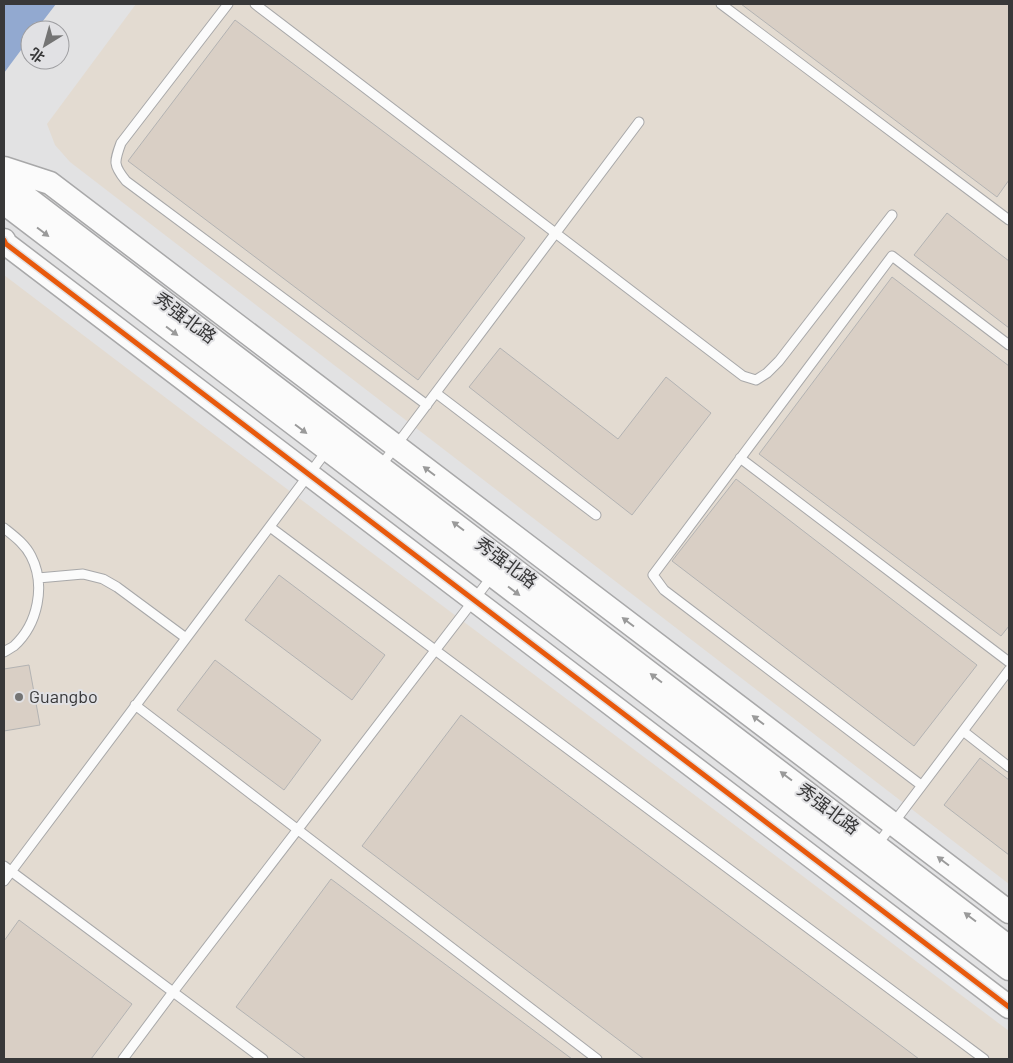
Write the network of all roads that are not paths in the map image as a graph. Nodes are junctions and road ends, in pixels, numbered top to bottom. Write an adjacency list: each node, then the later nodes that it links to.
1 (228, 4): 14 (lane)
2 (256, 4): 10 (lane)
3 (721, 4): 9 (lane)
4 (639, 122): 10 (lane)
5 (4, 168): 16 (street)
6 (4, 180): 15 (street, 秀强北路)
7 (4, 203): 15 (street, 秀强北路, one-way to 15)
8 (892, 215): 10 (lane)
9 (1009, 220)
10 (556, 233): 13 (lane)
11 (4, 240): 18 (street)
12 (1009, 345): 17 (lane)
13 (436, 393): 14 (lane); 20 (lane)
14 (427, 405): 16 (lane)
15 (333, 442): 18 (lane); 19 (street, 秀强北路)
16 (396, 446): 19 (lane); 35 (street, one-way to 16)
17 (740, 458): 29 (lane); 34 (lane)
18 (309, 474): 21 (lane); 25 (street)
19 (375, 474): 23 (street, 秀强北路); 37 (street, 秀强北路, one-way to 19)
20 (596, 515)
21 (270, 527): 26 (lane); 27 (lane)
22 (4, 528): 24 (lane)
23 (493, 575): 25 (lane); 37 (street, 秀强北路, one-way to 37)
24 (38, 578): 26 (lane); 28 (lane)
25 (474, 600): 27 (lane); 44 (street)
26 (186, 638): 31 (lane)
27 (435, 651): 36 (lane); 48 (lane)
28 (4, 652)
29 (1009, 662)
30 (1009, 670): 32 (lane)
31 (136, 705): 36 (lane); 38 (lane)
32 (962, 731): 33 (lane); 34 (lane)
33 (1009, 767)
34 (921, 785): 35 (lane)
35 (893, 823): 37 (lane); 40 (street, one-way to 35)
36 (298, 830): 43 (lane); 47 (lane)
37 (871, 853): 41 (street, 秀强北路, one-way to 37); 42 (street, 秀强北路)
38 (7, 869): 39 (lane); 43 (lane)
39 (4, 881)
40 (1009, 912)
41 (1009, 947)
42 (1009, 969)
43 (173, 992): 45 (lane); 46 (lane)
44 (1009, 1007)
45 (123, 1059)
46 (263, 1059)
47 (596, 1059)
48 (984, 1059)

